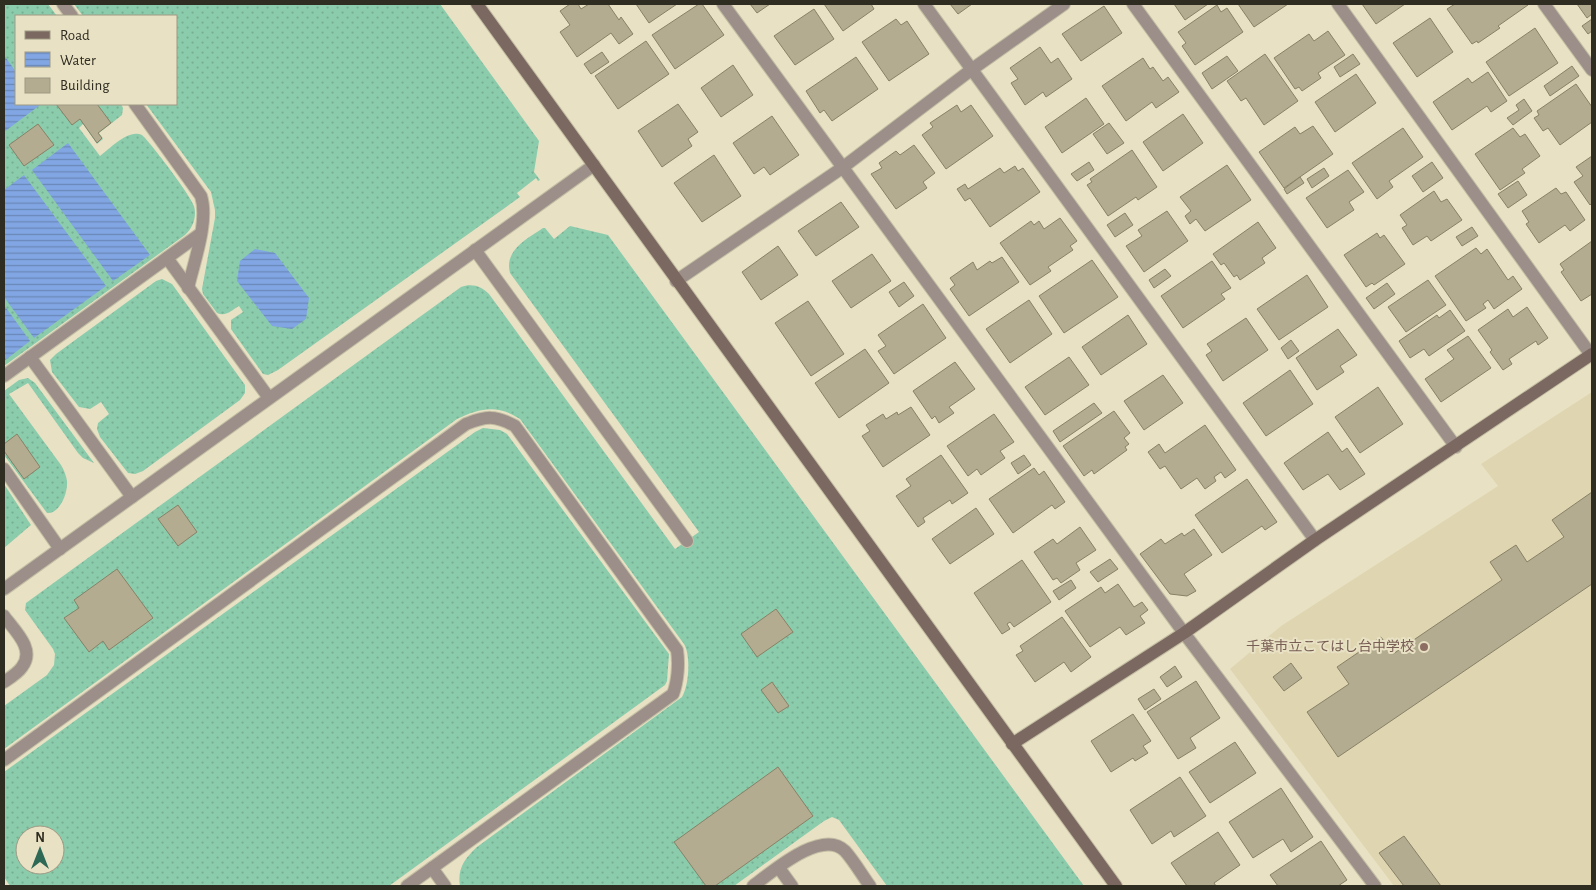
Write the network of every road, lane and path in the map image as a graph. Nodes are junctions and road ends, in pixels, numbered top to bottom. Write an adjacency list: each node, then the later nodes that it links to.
1 (62, 4): 9 (street)
2 (477, 4): 13 (street)
3 (723, 4): 14 (street)
4 (924, 4): 10 (street)
5 (1064, 4): 10 (street)
6 (1132, 4): 24 (street)
7 (1338, 4): 20 (street)
8 (1544, 4): 11 (street)
9 (71, 15)
10 (971, 70): 14 (street); 27 (street)
11 (1592, 70)
12 (136, 105): 15 (street)
13 (594, 165): 16 (street); 18 (street)
14 (842, 168): 18 (street); 32 (street)
15 (200, 234): 17 (street); 19 (street)
16 (476, 250): 23 (street); 28 (street)
17 (167, 258): 19 (street); 21 (street)
18 (676, 281): 34 (street)
19 (188, 288): 23 (street)
20 (1592, 354): 24 (street)
21 (30, 357): 22 (street); 26 (street)
22 (4, 376)
23 (269, 398): 26 (street)
24 (1456, 447): 27 (street)
25 (4, 468): 29 (street)
26 (132, 497): 29 (street)
27 (1316, 540): 32 (street)
28 (687, 541)
29 (60, 549): 30 (street)
30 (4, 589)
31 (4, 616): 33 (street)
32 (1184, 633): 34 (street); 44 (street)
33 (4, 682)
34 (1012, 744): 43 (street)
35 (4, 760): 36 (street)
36 (432, 868): 38 (street); 39 (street)
37 (779, 868): 40 (street); 41 (street); 42 (street)
38 (407, 886)
39 (445, 886)
40 (753, 886)
41 (792, 886)
42 (870, 886)
43 (1116, 886)
44 (1375, 886)

